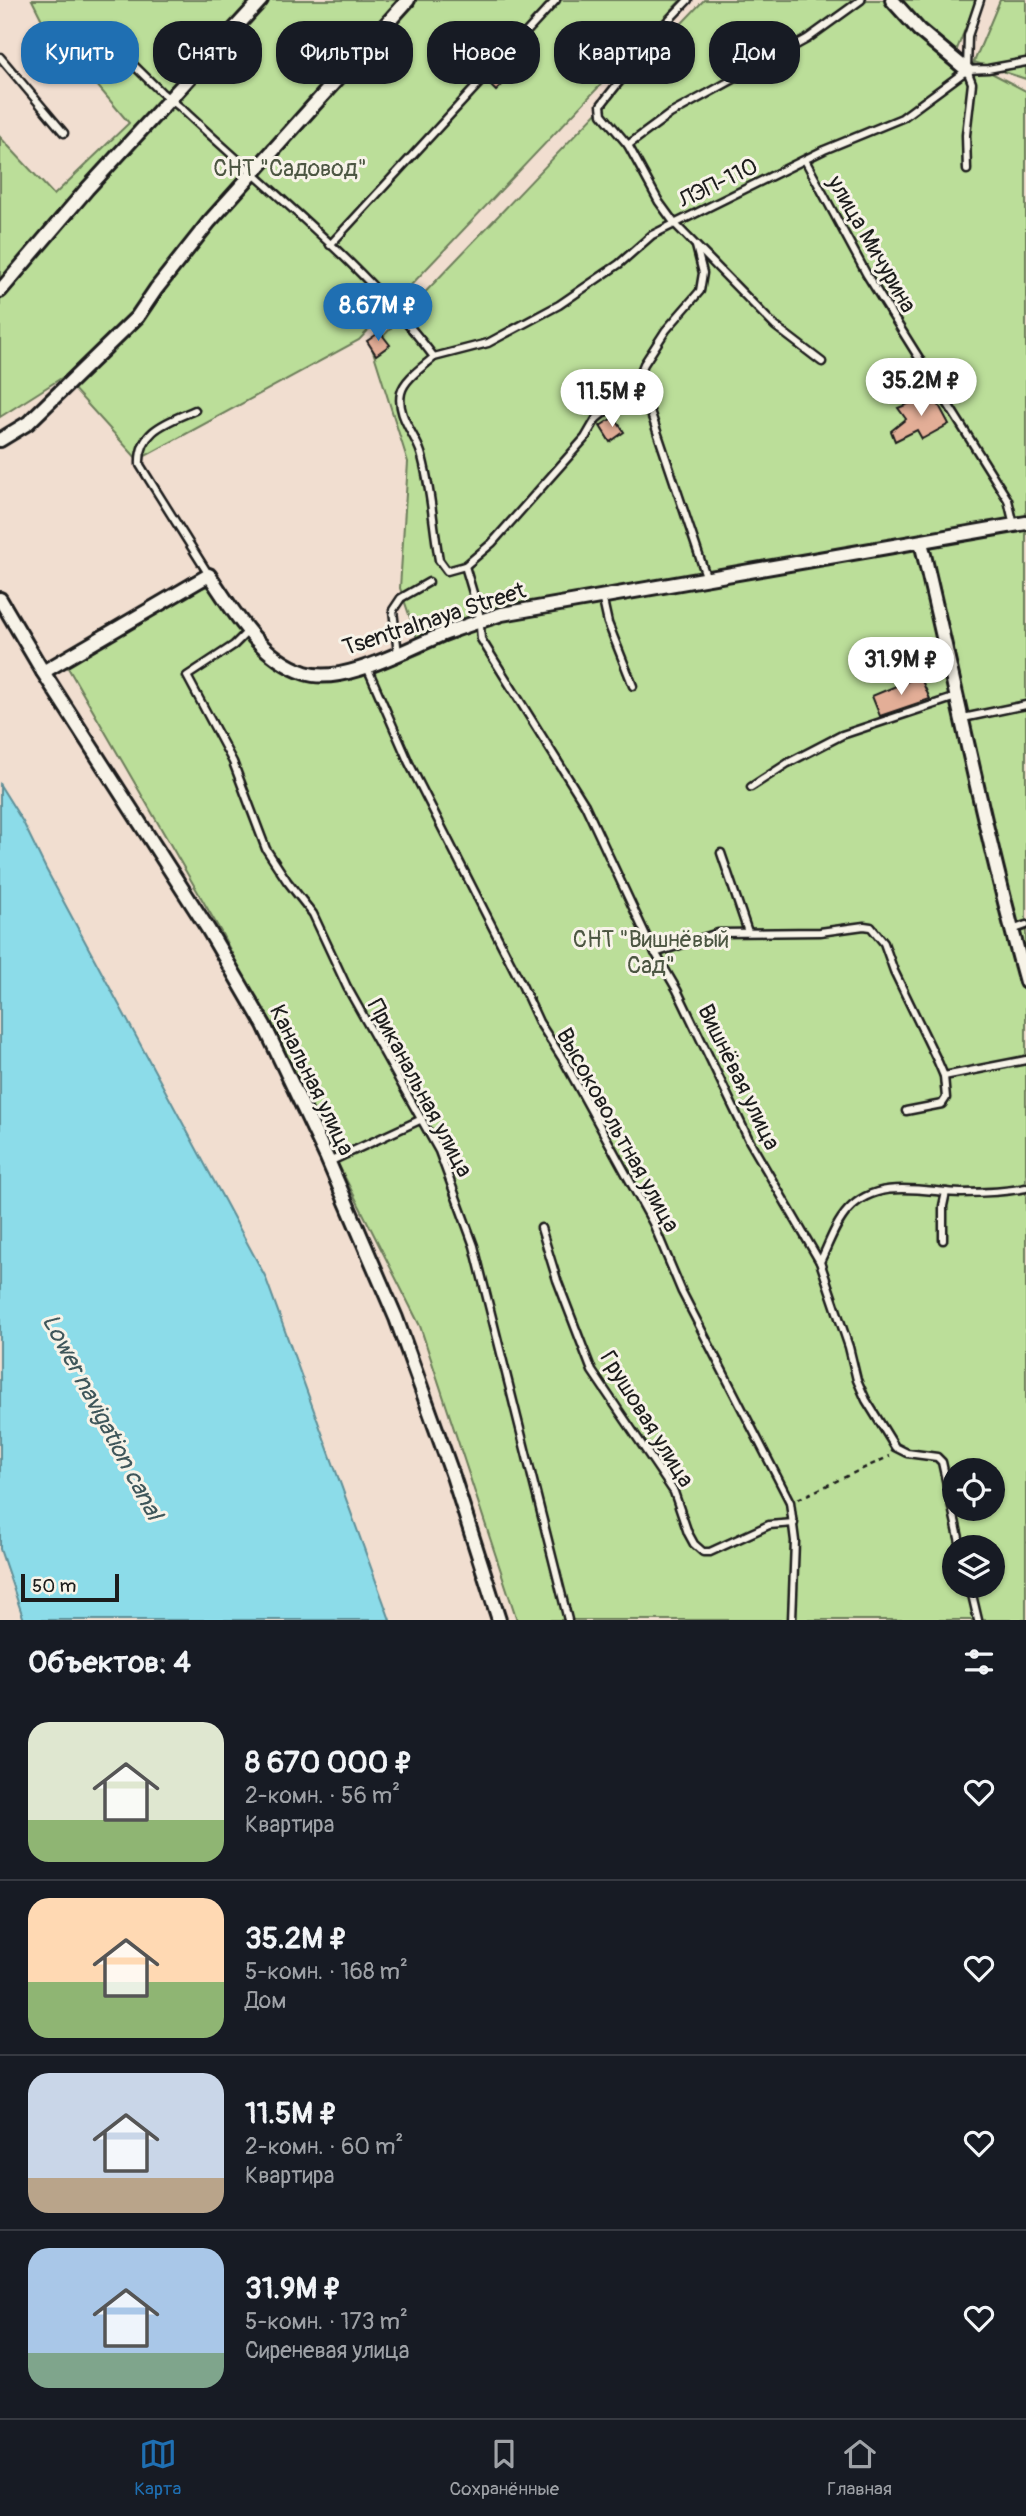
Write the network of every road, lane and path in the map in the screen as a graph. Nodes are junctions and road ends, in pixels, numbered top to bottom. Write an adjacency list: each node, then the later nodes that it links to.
1 (261, 0): 12 (street)
2 (408, 0): 17 (street)
3 (556, 0): 19 (lane)
4 (688, 0): 14 (lane)
5 (861, 0): 14 (lane)
6 (892, 0): 11 (street)
7 (980, 0): 11 (lane)
8 (0, 57): 13 (lane)
9 (1026, 62): 11 (lane)
10 (139, 70): 12 (lane)
11 (967, 70): 15 (lane, ЛЭП-110); 16 (lane)
12 (170, 100): 17 (lane); 21 (street)
13 (64, 133)
14 (628, 145): 18 (lane)
15 (805, 160): 18 (lane, ЛЭП-110); 27 (lane, улица Мичурина)
16 (967, 170)
17 (252, 175): 19 (lane); 26 (street)
18 (675, 224): 20 (lane); 22 (lane, ЛЭП-110)
19 (330, 244): 22 (lane)
20 (696, 246): 23 (lane); 24 (lane)
21 (0, 291)
22 (434, 358): 29 (lane)
23 (822, 362)
24 (636, 385): 29 (lane); 31 (lane)
25 (195, 410): 30 (lane)
26 (0, 440)
27 (1020, 524): 28 (street, Tsentralnaya Street)
28 (921, 542): 31 (street, Tsentralnaya Street); 41 (street)
29 (465, 566): 35 (lane, Вишнёвая улица)
30 (209, 575): 36 (street, Tsentralnaya Street); 39 (street)
31 (707, 579): 33 (street, Tsentralnaya Street)
32 (429, 582): 37 (lane)
33 (602, 596): 35 (street, Tsentralnaya Street); 40 (lane)
34 (0, 600): 39 (street, Канальная улица)
35 (480, 621): 37 (street, Tsentralnaya Street); 49 (lane, Вишнёвая улица)
36 (248, 631): 38 (street, Tsentralnaya Street); 54 (lane, Приканальная улица)
37 (398, 654): 38 (street, Tsentralnaya Street)
38 (367, 666): 62 (lane, Высоковольтная улица)
39 (43, 672): 55 (street, Канальная улица)
40 (634, 686)
41 (958, 696): 43 (street); 44 (lane)
42 (1026, 705): 43 (lane)
43 (963, 718): 47 (street)
44 (751, 786)
45 (721, 853): 48 (lane)
46 (1026, 925): 47 (lane)
47 (1012, 930): 50 (street)
48 (748, 932): 49 (lane); 52 (lane)
49 (655, 953): 60 (lane, Вишнёвая улица)
50 (1026, 982)
51 (1026, 1060): 52 (lane)
52 (944, 1076): 53 (lane)
53 (906, 1111)
54 (422, 1119): 55 (lane); 67 (lane, Приканальная улица)
55 (329, 1162): 66 (street, Канальная улица)
56 (1026, 1188): 57 (lane)
57 (946, 1192): 59 (lane); 60 (lane)
58 (541, 1228): 63 (lane, Грушовая улица)
59 (943, 1240)
60 (820, 1262): 61 (lane, Вишнёвая улица)
61 (898, 1449): 62 (path); 64 (lane)
62 (790, 1502): 63 (lane, Высоковольтная улица)
63 (794, 1523): 68 (lane, Высоковольтная улица)
64 (958, 1535)
65 (973, 1598): 69 (lane)
66 (499, 1620)
67 (568, 1620)
68 (792, 1620)
69 (978, 1620)

